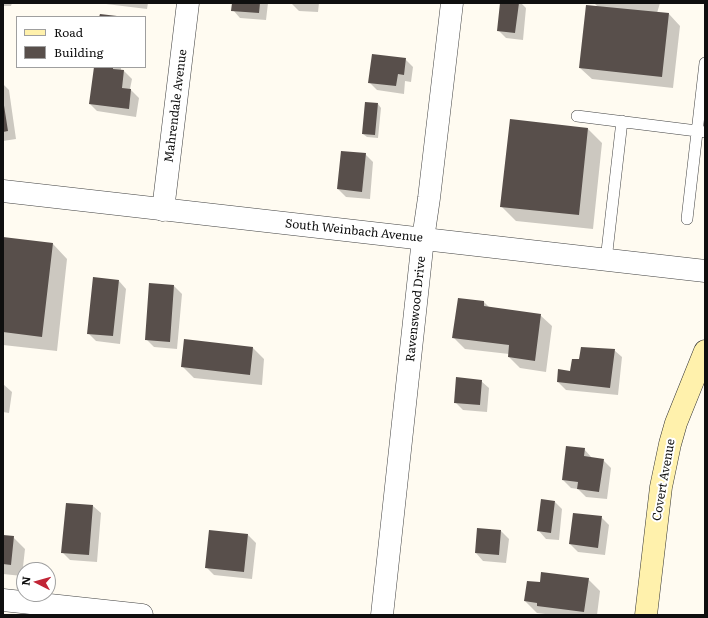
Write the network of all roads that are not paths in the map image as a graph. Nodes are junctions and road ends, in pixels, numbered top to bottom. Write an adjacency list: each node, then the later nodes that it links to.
1 (188, 3): 8 (street, Mahrendale Avenue)
2 (452, 3): 10 (street, Ravenswood Drive)
3 (705, 63): 6 (lane)
4 (577, 116): 5 (lane)
5 (622, 121): 6 (lane); 11 (lane)
6 (701, 131): 9 (lane)
7 (3, 191): 8 (street, South Weinbach Avenue)
8 (163, 210): 10 (street, South Weinbach Avenue)
9 (687, 219)
10 (423, 239): 11 (street, South Weinbach Avenue); 17 (street, Ravenswood Drive)
11 (606, 260): 12 (street, South Weinbach Avenue)
12 (705, 272)
13 (705, 351): 14 (main road, Covert Avenue)
14 (699, 382): 18 (main road, Covert Avenue)
15 (3, 600): 16 (street)
16 (142, 615)
17 (382, 615)
18 (646, 615)

